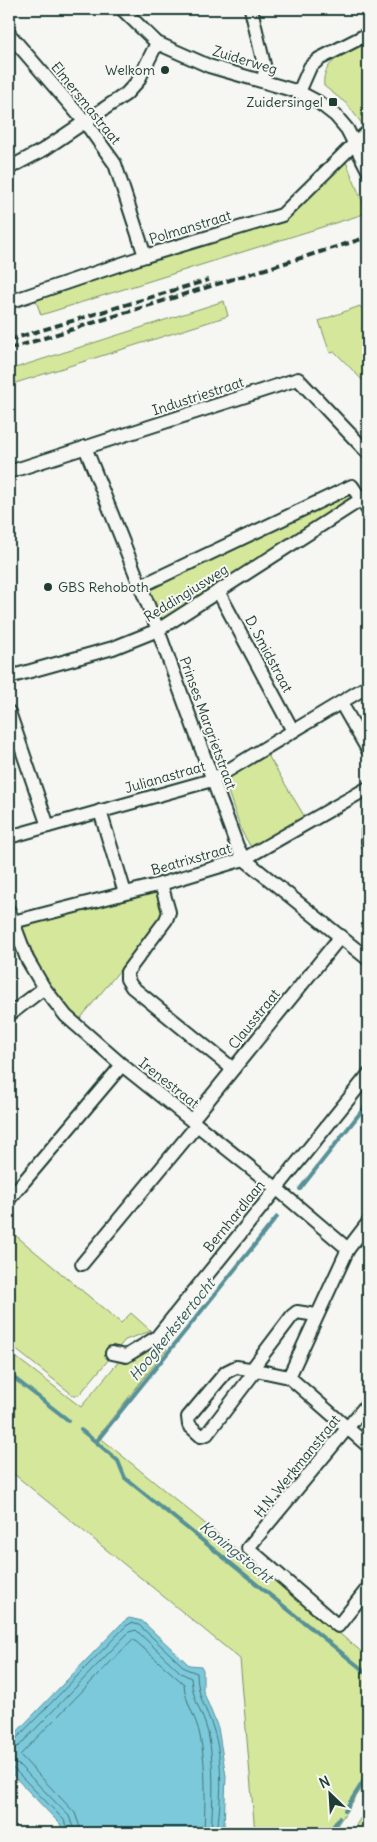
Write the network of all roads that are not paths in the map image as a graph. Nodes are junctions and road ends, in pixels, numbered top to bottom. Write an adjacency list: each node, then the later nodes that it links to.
1 (122, 9): 5 (street, Zuiderweg)
2 (252, 9): 6 (street)
3 (9, 34): 8 (street, Elmersmastraat)
4 (368, 34): 7 (street)
5 (157, 42): 6 (street, Zuiderweg); 8 (street)
6 (263, 82): 7 (street, Zuiderweg)
7 (299, 92): 10 (street, Zuiderweg)
8 (85, 122): 11 (street); 13 (street, Elmersmastraat)
9 (368, 132): 10 (street)
10 (356, 142): 12 (street, Zuiderweg); 13 (street, Polmanstraat)
11 (9, 168)
12 (368, 170)
13 (145, 256): 14 (street, Polmanstraat)
14 (9, 302)
15 (85, 448): 16 (street, Industriestraat); 17 (street, Industriestraat); 19 (street, Prinses Margrietstraat)
16 (368, 453)
17 (9, 472)
18 (366, 501): 19 (street, Reddingiusweg); 20 (street, Reddingiusweg)
19 (141, 586): 21 (street, Prinses Margrietstraat)
20 (218, 591): 21 (street, Reddingiusweg); 26 (street, D. Smidstraat)
21 (158, 630): 22 (street, Reddingiusweg); 28 (street, Prinses Margrietstraat)
22 (9, 677)
23 (368, 686): 24 (street, Julianastraat)
24 (341, 703): 26 (street, Julianastraat); 27 (street)
25 (9, 712): 31 (street)
26 (293, 731): 28 (street, Julianastraat)
27 (368, 750)
28 (212, 780): 30 (street, Julianastraat); 35 (street, Prinses Margrietstraat)
29 (368, 788): 35 (street, Beatrixstraat)
30 (100, 811): 31 (street, Julianastraat); 37 (street)
31 (48, 826): 33 (street, Julianastraat)
32 (368, 831): 34 (street)
33 (9, 837)
34 (368, 843)
35 (244, 859): 36 (street, Beatrixstraat); 39 (street, Prinses Margrietstraat)
36 (161, 884): 37 (street, Beatrixstraat); 44 (street)
37 (125, 893): 38 (street, Beatrixstraat)
38 (10, 919): 41 (street, Irenestraat)
39 (341, 936): 40 (street, Prinses Margrietstraat); 44 (street, Clausstraat)
40 (368, 960)
41 (44, 988): 42 (street); 43 (street, Irenestraat)
42 (9, 1015)
43 (122, 1065): 46 (street, Irenestraat); 48 (street)
44 (233, 1069): 46 (street, Clausstraat)
45 (368, 1075): 47 (street, Bernhardlaan)
46 (194, 1122): 47 (street, Irenestraat); 51 (street, Clausstraat)
47 (276, 1188): 50 (street, Irenestraat); 53 (street, Bernhardlaan)
48 (9, 1199)
49 (368, 1224): 50 (street)
50 (348, 1249): 52 (street)
51 (82, 1264)
52 (316, 1315): 54 (street); 55 (street)
53 (112, 1353)
54 (254, 1369): 54 (street); 55 (street)
55 (289, 1377): 57 (street)
56 (368, 1403): 57 (street, H.N. Werkmanstraat)
57 (347, 1429): 58 (street); 59 (street, H.N. Werkmanstraat)
58 (368, 1446)
59 (368, 1588)

